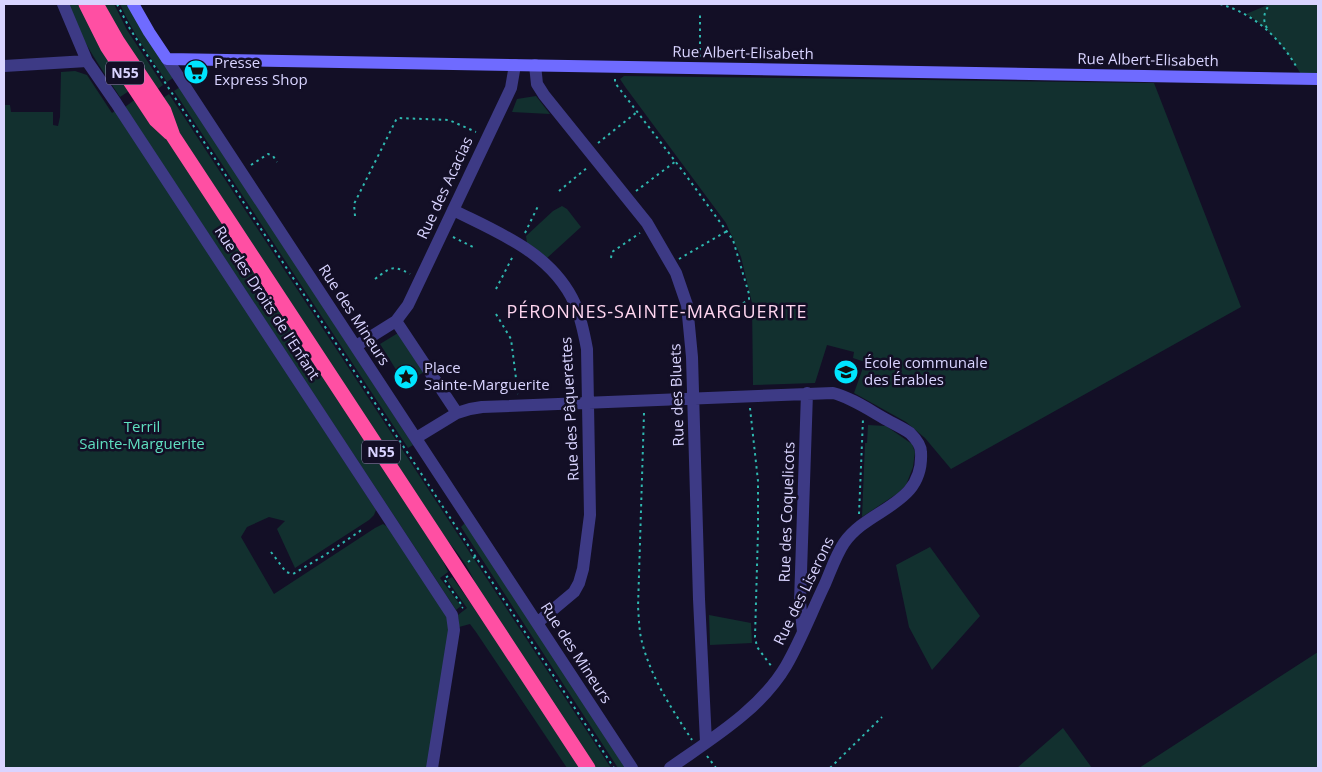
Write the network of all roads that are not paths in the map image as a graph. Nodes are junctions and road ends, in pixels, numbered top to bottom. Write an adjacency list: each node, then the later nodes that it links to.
1 (63, 4): 6 (street, Rue des Droits de l'Enfant)
2 (86, 4): 11 (highway, N55)
3 (96, 4): 11 (highway, N55)
4 (133, 4): 5 (street, Rue des Mineurs)
5 (167, 59): 7 (street, Rue Albert-Elisabeth); 14 (street, Rue des Mineurs)
6 (88, 61): 9 (street); 23 (street, Rue des Droits de l'Enfant)
7 (515, 65): 8 (street, Rue Albert-Elisabeth); 12 (street, Rue des Acacias)
8 (535, 65): 10 (street, Rue Albert-Elisabeth); 16 (street, Rue des Bluets)
9 (4, 66)
10 (1318, 79)
11 (173, 136): 24 (highway, N55)
12 (452, 210): 13 (street, Rue des Acacias); 17 (street, Rue des Pâquerettes)
13 (396, 321): 14 (street); 18 (street)
14 (356, 346): 19 (street, Rue des Mineurs)
15 (807, 393): 16 (street, Rue des Liserons); 21 (street, Rue des Coquelicots); 21 (street, Rue des Liserons)
16 (694, 398): 17 (street, Rue des Liserons); 22 (street, Rue des Bluets)
17 (589, 403): 18 (street, Rue des Liserons); 20 (street, Rue des Pâquerettes)
18 (457, 413): 19 (street)
19 (416, 438): 20 (street, Rue des Mineurs)
20 (537, 623): 25 (street, Rue des Mineurs)
21 (803, 632): 22 (street, Rue des Liserons)
22 (703, 745): 26 (street, Rue des Liserons)
23 (432, 768)
24 (588, 768)
25 (632, 768)
26 (670, 768)

